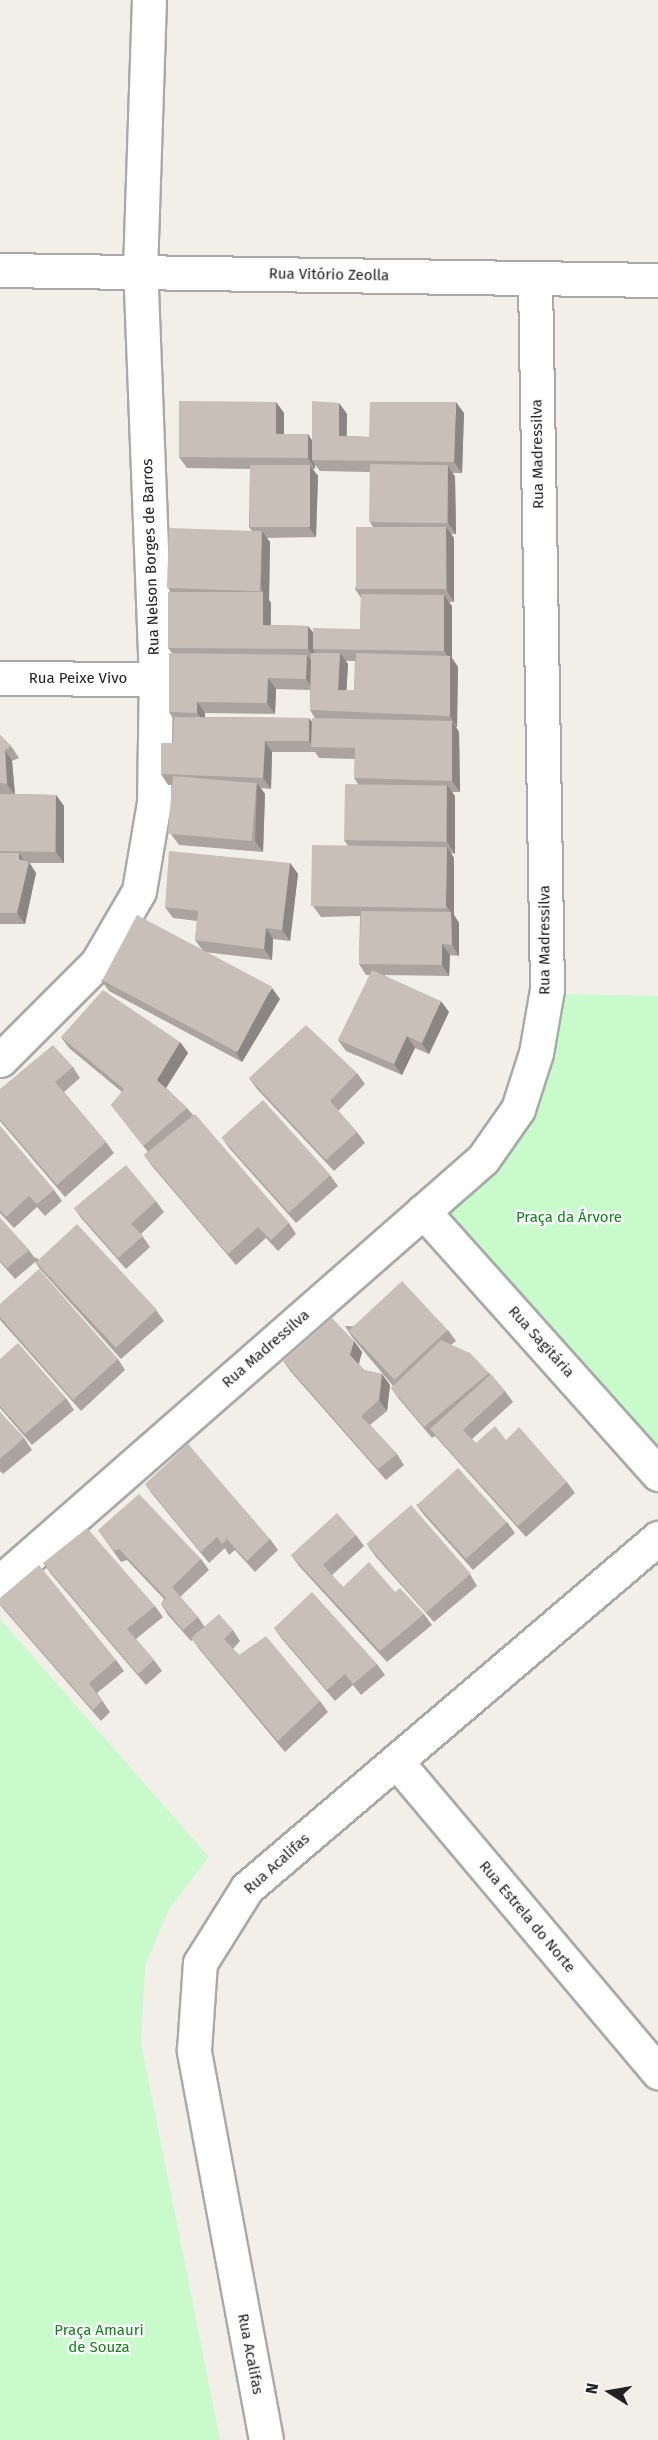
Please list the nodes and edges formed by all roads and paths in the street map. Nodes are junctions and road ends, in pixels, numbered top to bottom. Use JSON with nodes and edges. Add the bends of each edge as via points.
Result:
{"nodes":[{"id":1,"x":149,"y":0,"type":"edge"},
{"id":2,"x":0,"y":270,"type":"edge"},
{"id":3,"x":140,"y":270,"type":"junction"},
{"id":4,"x":535,"y":280,"type":"junction"},
{"id":5,"x":658,"y":280,"type":"edge"},
{"id":6,"x":0,"y":678,"type":"edge"},
{"id":7,"x":156,"y":679,"type":"junction"},
{"id":8,"x":0,"y":1060,"type":"edge"},
{"id":9,"x":423,"y":1211,"type":"junction"},
{"id":10,"x":658,"y":1473,"type":"edge"},
{"id":11,"x":658,"y":1539,"type":"edge"},
{"id":12,"x":0,"y":1582,"type":"edge"},
{"id":13,"x":396,"y":1761,"type":"junction"},
{"id":14,"x":658,"y":2073,"type":"edge"},
{"id":15,"x":266,"y":2440,"type":"edge"}],
"edges":[{"from":1,"to":3,"type":"street","name":"Rua Nelson Borges de Barros"},
{"from":2,"to":3,"type":"street","name":"Rua Vitório Zeolla"},
{"from":3,"to":4,"type":"street","name":"Rua Vitório Zeolla"},
{"from":3,"to":7,"type":"street","name":"Rua Nelson Borges de Barros"},
{"from":4,"to":5,"type":"street","name":"Rua Vitório Zeolla"},
{"from":4,"to":9,"type":"street","name":"Rua Madressilva","via":[[547,989],[536,1053],[518,1109],[483,1159]]},
{"from":6,"to":7,"type":"street","name":"Rua Peixe Vivo"},
{"from":7,"to":8,"type":"street","name":"Rua Nelson Borges de Barros","via":[[154,802],[139,891],[98,963]]},
{"from":9,"to":10,"type":"street","name":"Rua Sagitária"},
{"from":9,"to":12,"type":"street","name":"Rua Madressilva"},
{"from":11,"to":13,"type":"street","name":"Rua Acalifas"},
{"from":13,"to":14,"type":"street","name":"Rua Estrela do Norte"},
{"from":13,"to":15,"type":"street","name":"Rua Acalifas","via":[[247,1888],[200,1963],[194,2050]]}]}
